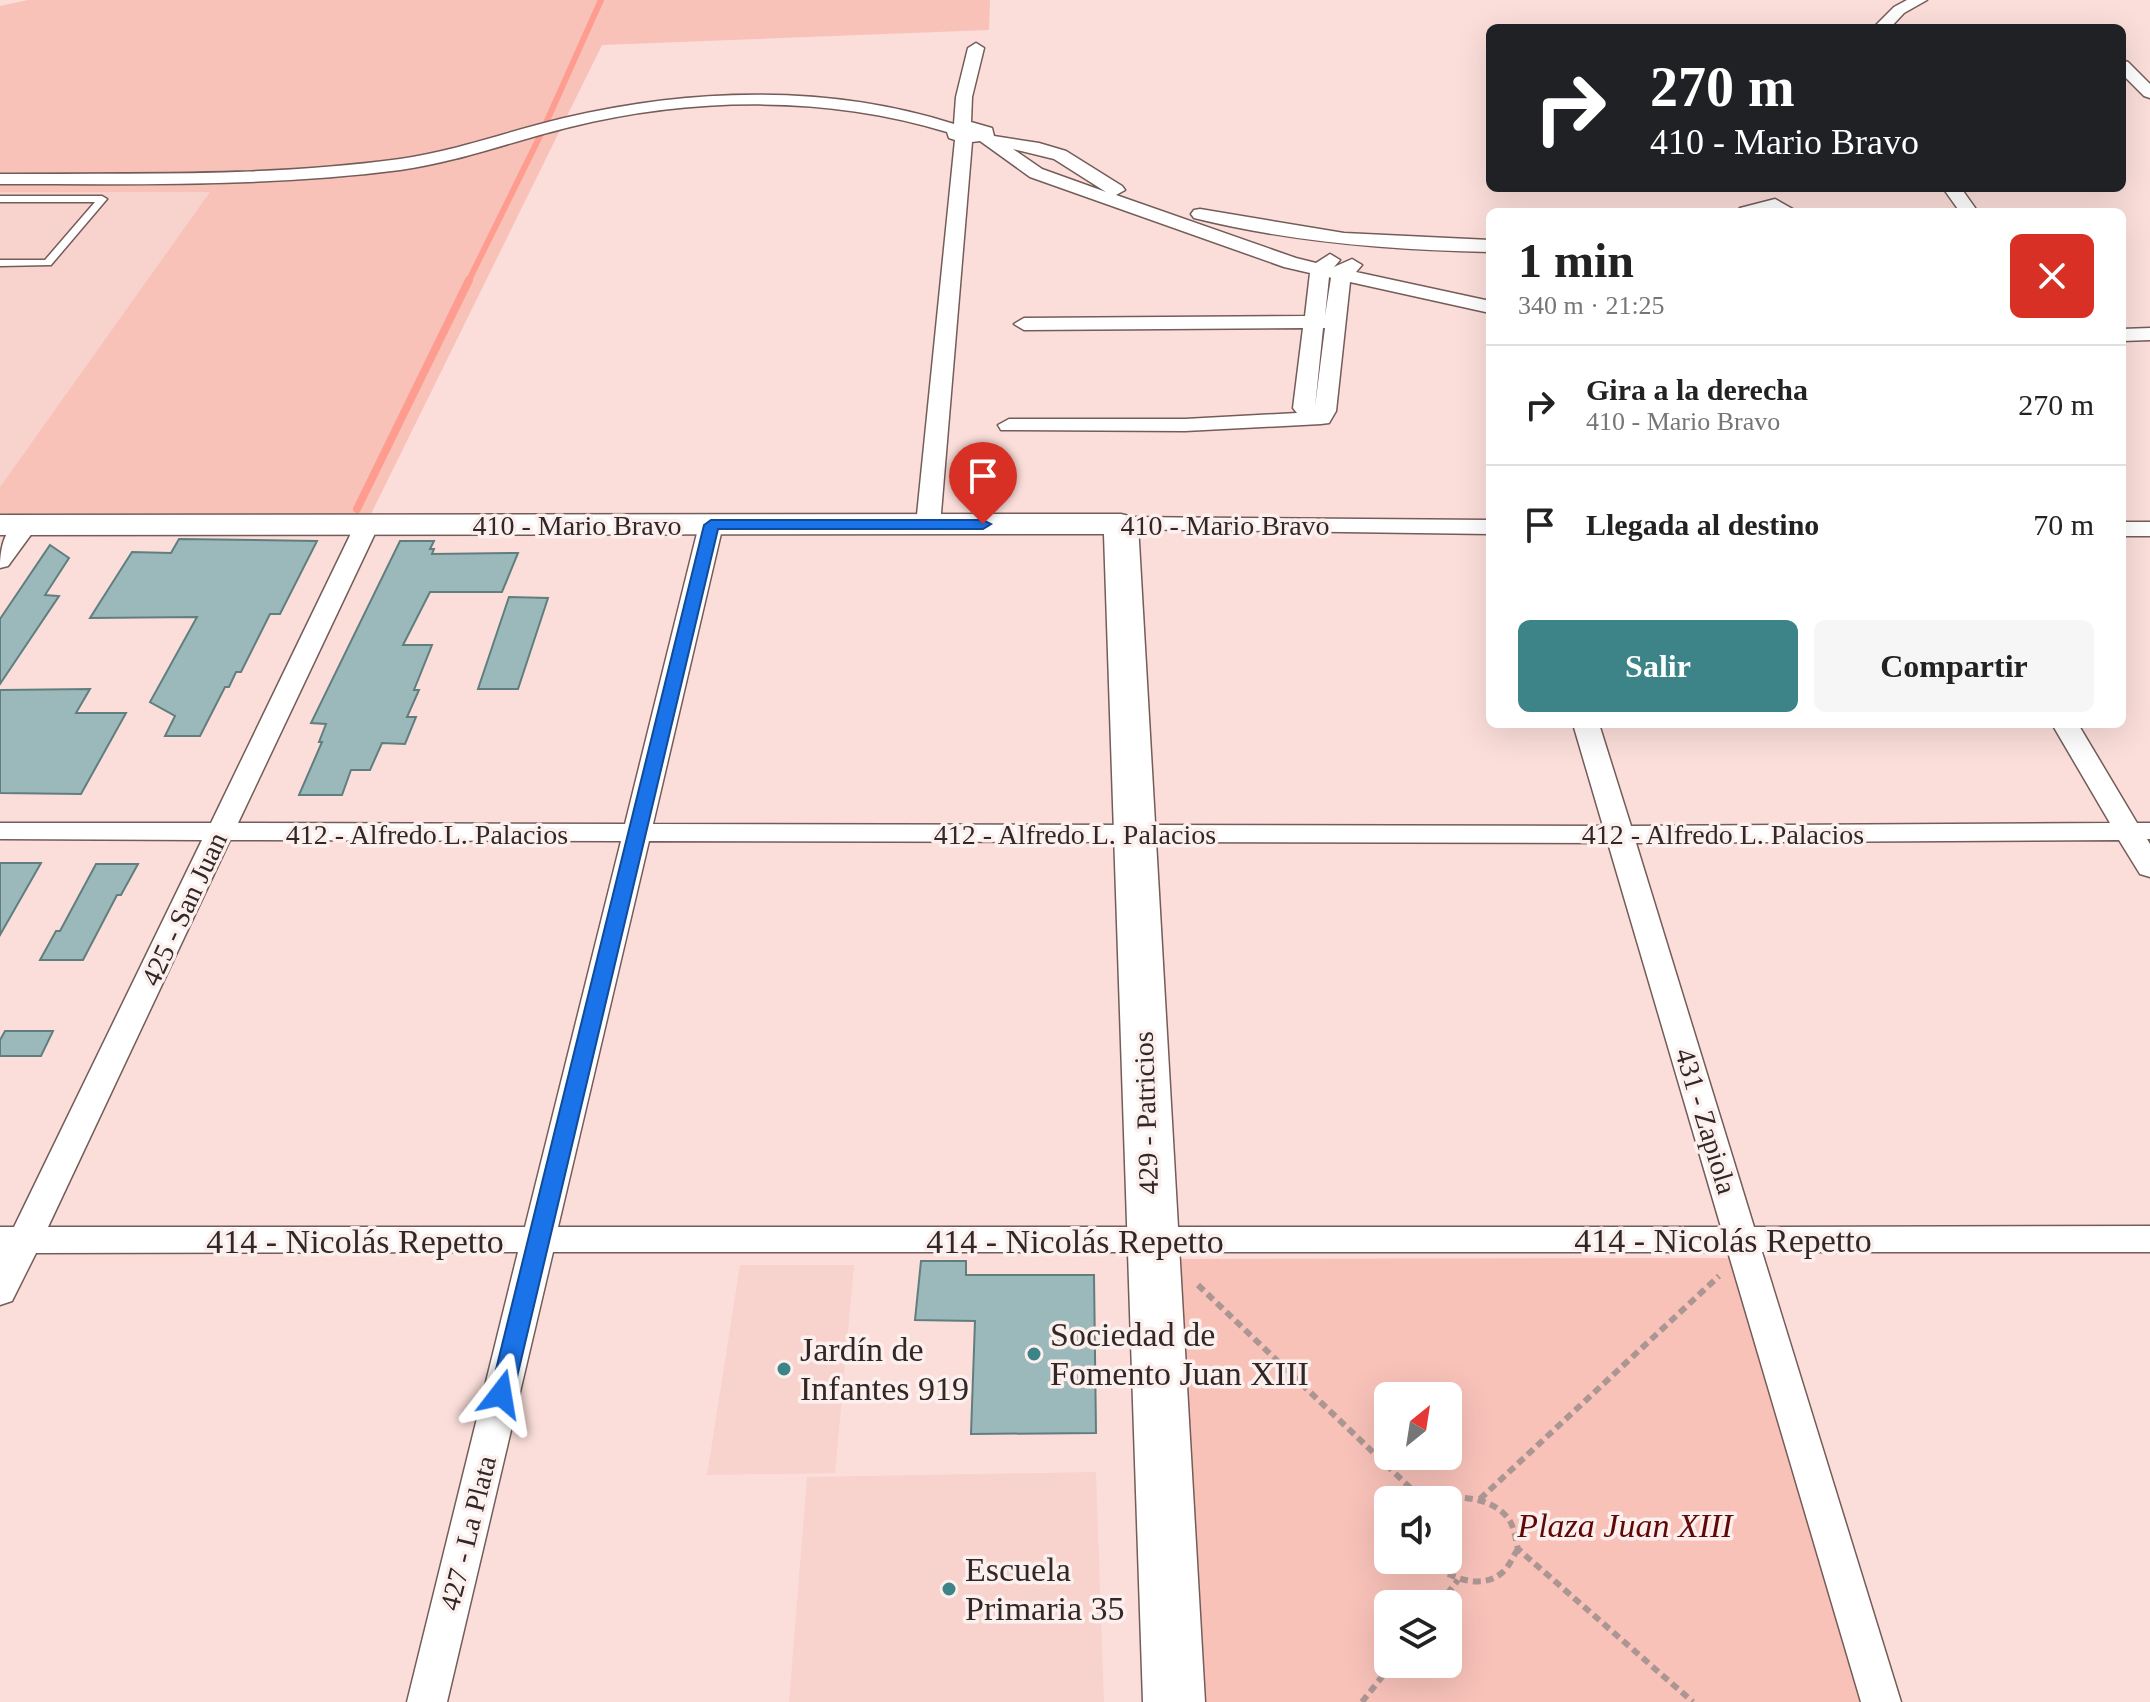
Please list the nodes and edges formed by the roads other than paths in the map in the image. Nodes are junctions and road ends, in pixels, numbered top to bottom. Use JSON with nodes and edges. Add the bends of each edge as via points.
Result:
{"nodes":[{"id":1,"x":1919,"y":0,"type":"edge"},
{"id":2,"x":1885,"y":24,"type":"edge"},
{"id":3,"x":976,"y":48,"type":"dead end"},
{"id":4,"x":2126,"y":69,"type":"edge"},
{"id":5,"x":2150,"y":93,"type":"edge"},
{"id":6,"x":972,"y":135,"type":"junction"},
{"id":7,"x":0,"y":179,"type":"edge"},
{"id":8,"x":0,"y":199,"type":"edge"},
{"id":9,"x":1136,"y":203,"type":"junction"},
{"id":10,"x":1760,"y":208,"type":"edge"},
{"id":11,"x":1782,"y":208,"type":"edge"},
{"id":12,"x":1486,"y":246,"type":"edge"},
{"id":13,"x":0,"y":263,"type":"edge"},
{"id":14,"x":1335,"y":268,"type":"junction"},
{"id":15,"x":1486,"y":293,"type":"edge"},
{"id":16,"x":1486,"y":306,"type":"edge"},
{"id":17,"x":1314,"y":320,"type":"junction"},
{"id":18,"x":1335,"y":322,"type":"junction"},
{"id":19,"x":1024,"y":324,"type":"dead end"},
{"id":20,"x":2150,"y":334,"type":"edge"},
{"id":21,"x":2126,"y":335,"type":"edge"},
{"id":22,"x":2150,"y":347,"type":"edge"},
{"id":23,"x":2126,"y":348,"type":"edge"},
{"id":24,"x":1313,"y":419,"type":"junction"},
{"id":25,"x":1009,"y":425,"type":"dead end"},
{"id":26,"x":1121,"y":524,"type":"junction"},
{"id":27,"x":13,"y":525,"type":"edge"},
{"id":28,"x":367,"y":525,"type":"junction"},
{"id":29,"x":711,"y":525,"type":"junction"},
{"id":30,"x":928,"y":525,"type":"junction"},
{"id":31,"x":1486,"y":527,"type":"edge"},
{"id":32,"x":2126,"y":529,"type":"edge"},
{"id":33,"x":2150,"y":529,"type":"edge"},
{"id":34,"x":0,"y":561,"type":"edge"},
{"id":35,"x":1587,"y":728,"type":"edge"},
{"id":36,"x":2068,"y":728,"type":"edge"},
{"id":37,"x":0,"y":831,"type":"edge"},
{"id":38,"x":2139,"y":831,"type":"edge"},
{"id":39,"x":220,"y":834,"type":"junction"},
{"id":40,"x":636,"y":834,"type":"junction"},
{"id":41,"x":1134,"y":834,"type":"junction"},
{"id":42,"x":1619,"y":835,"type":"junction"},
{"id":43,"x":2150,"y":868,"type":"edge"},
{"id":44,"x":2150,"y":1239,"type":"edge"},
{"id":45,"x":13,"y":1240,"type":"edge"},
{"id":46,"x":539,"y":1240,"type":"junction"},
{"id":47,"x":1152,"y":1241,"type":"junction"},
{"id":48,"x":1744,"y":1246,"type":"junction"},
{"id":49,"x":0,"y":1292,"type":"edge"},
{"id":50,"x":427,"y":1702,"type":"edge"},
{"id":51,"x":1174,"y":1702,"type":"edge"},
{"id":52,"x":1881,"y":1702,"type":"edge"}],
"edges":[{"from":1,"to":2,"type":"street"},
{"from":3,"to":6,"type":"street","via":[[964,97]]},
{"from":4,"to":5,"type":"street"},
{"from":6,"to":7,"type":"street","via":[[915,114],[834,104],[721,101],[604,115],[445,156],[324,172]]},
{"from":6,"to":9,"type":"street","via":[[1036,173]]},
{"from":6,"to":30,"type":"street"},
{"from":8,"to":13,"type":"lane","via":[[102,199],[48,263]]},
{"from":9,"to":12,"type":"street","via":[[1288,232]]},
{"from":9,"to":14,"type":"street"},
{"from":10,"to":11,"type":"street"},
{"from":14,"to":15,"type":"street"},
{"from":14,"to":16,"type":"street"},
{"from":14,"to":17,"type":"street"},
{"from":14,"to":18,"type":"street"},
{"from":17,"to":18,"type":"street"},
{"from":17,"to":19,"type":"street","via":[[1285,325]]},
{"from":17,"to":24,"type":"street","via":[[1304,408]]},
{"from":18,"to":24,"type":"street","via":[[1325,411]]},
{"from":20,"to":21,"type":"street"},
{"from":22,"to":23,"type":"street"},
{"from":24,"to":25,"type":"street"},
{"from":26,"to":30,"type":"street","name":"410 - Mario Bravo"},
{"from":26,"to":31,"type":"street","name":"410 - Mario Bravo"},
{"from":26,"to":41,"type":"street","name":"429 - Patricios"},
{"from":27,"to":28,"type":"street","name":"410 - Mario Bravo"},
{"from":27,"to":34,"type":"street"},
{"from":28,"to":29,"type":"street","name":"410 - Mario Bravo"},
{"from":28,"to":39,"type":"street","name":"425 - San Juan"},
{"from":29,"to":30,"type":"street","name":"410 - Mario Bravo"},
{"from":29,"to":40,"type":"street","name":"427 - La Plata"},
{"from":32,"to":33,"type":"street"},
{"from":35,"to":42,"type":"street","name":"431 - Zapiola"},
{"from":36,"to":38,"type":"street"},
{"from":37,"to":39,"type":"street","name":"412 - Alfredo L. Palacios"},
{"from":38,"to":42,"type":"street","name":"412 - Alfredo L. Palacios"},
{"from":38,"to":43,"type":"street"},
{"from":39,"to":40,"type":"street","name":"412 - Alfredo L. Palacios"},
{"from":39,"to":45,"type":"street","name":"425 - San Juan"},
{"from":40,"to":41,"type":"street","name":"412 - Alfredo L. Palacios"},
{"from":40,"to":46,"type":"street","name":"427 - La Plata"},
{"from":41,"to":42,"type":"street","name":"412 - Alfredo L. Palacios"},
{"from":41,"to":47,"type":"street","name":"429 - Patricios"},
{"from":42,"to":48,"type":"street","name":"431 - Zapiola"},
{"from":44,"to":48,"type":"street","name":"414 - Nicolás Repetto"},
{"from":45,"to":46,"type":"street","name":"414 - Nicolás Repetto"},
{"from":45,"to":49,"type":"street","name":"425 - San Juan"},
{"from":46,"to":47,"type":"street","name":"414 - Nicolás Repetto"},
{"from":46,"to":50,"type":"street","name":"427 - La Plata"},
{"from":47,"to":48,"type":"street","name":"414 - Nicolás Repetto"},
{"from":47,"to":51,"type":"street","name":"429 - Patricios"},
{"from":48,"to":52,"type":"street","name":"431 - Zapiola"}]}
